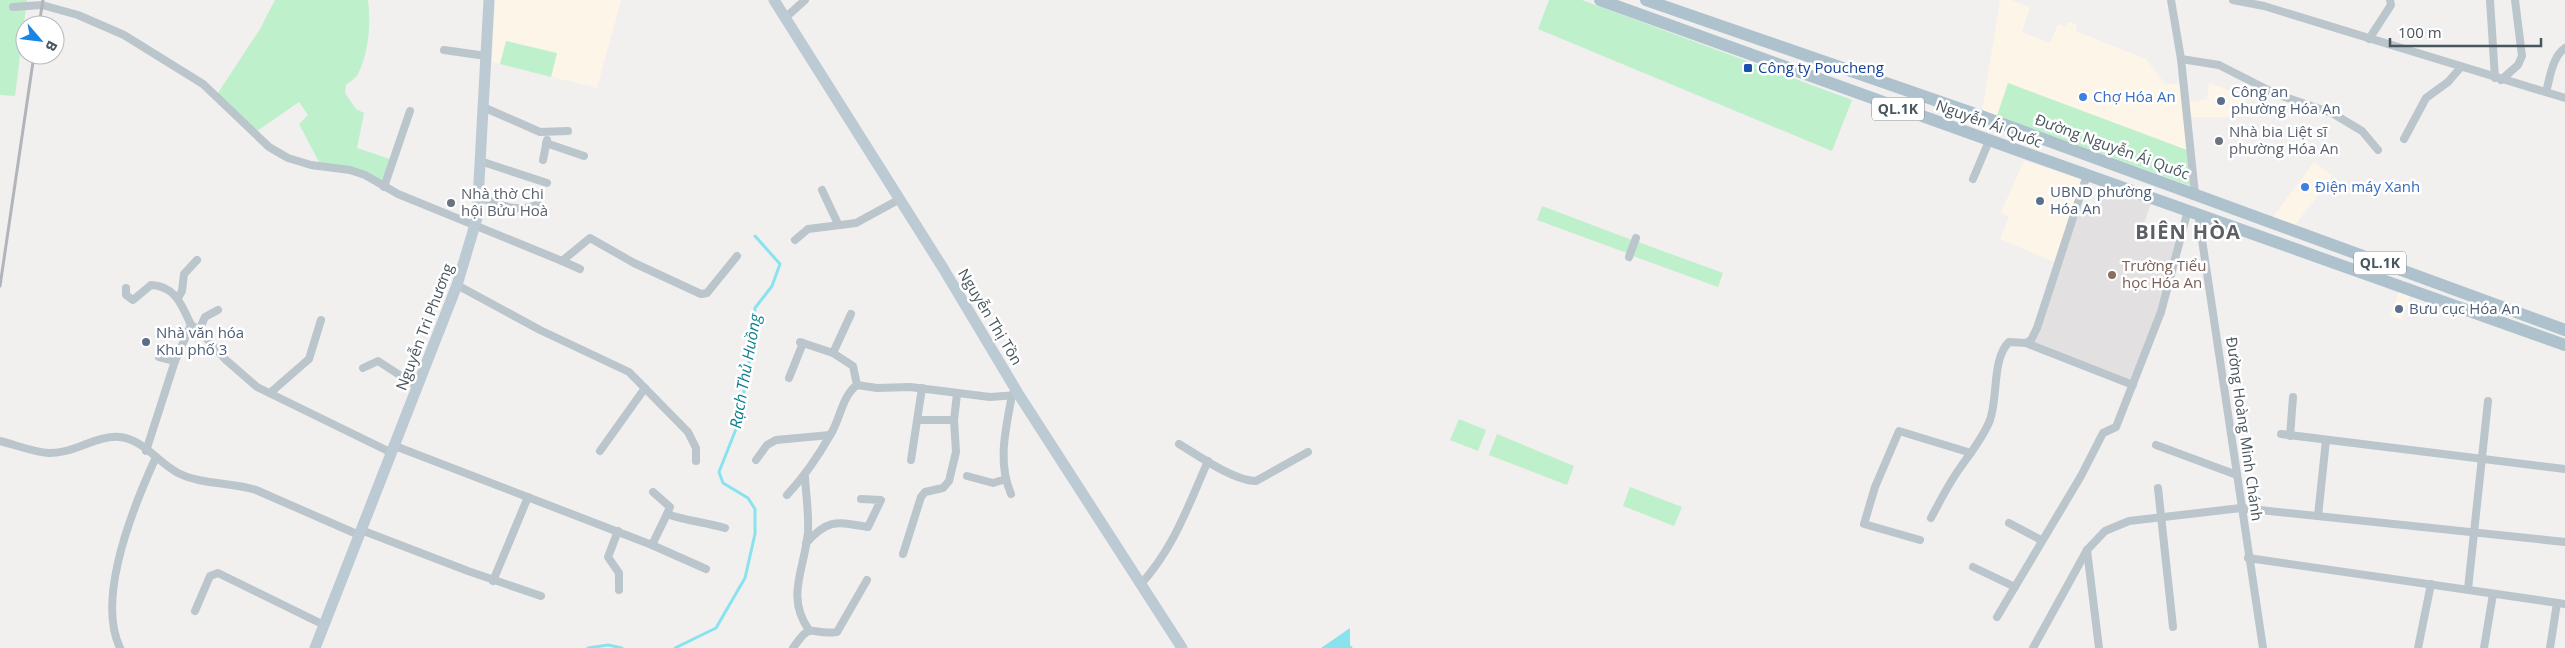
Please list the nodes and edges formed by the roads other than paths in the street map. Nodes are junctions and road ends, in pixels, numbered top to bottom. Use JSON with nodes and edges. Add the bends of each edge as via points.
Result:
{"nodes":[{"id":1,"x":489,"y":0,"type":"edge"},
{"id":2,"x":774,"y":0,"type":"edge"},
{"id":3,"x":806,"y":0,"type":"edge"},
{"id":4,"x":1600,"y":0,"type":"edge"},
{"id":5,"x":1646,"y":0,"type":"edge"},
{"id":6,"x":2171,"y":0,"type":"edge"},
{"id":7,"x":2233,"y":0,"type":"edge"},
{"id":8,"x":2390,"y":0,"type":"edge"},
{"id":9,"x":2490,"y":0,"type":"edge"},
{"id":10,"x":2515,"y":0,"type":"edge"},
{"id":11,"x":2265,"y":3,"type":"edge"},
{"id":12,"x":13,"y":7,"type":"dead end"},
{"id":13,"x":786,"y":18,"type":"junction"},
{"id":14,"x":2369,"y":39,"type":"junction"},
{"id":15,"x":2565,"y":48,"type":"edge"},
{"id":16,"x":444,"y":50,"type":"dead end"},
{"id":17,"x":486,"y":56,"type":"junction"},
{"id":18,"x":2181,"y":59,"type":"junction"},
{"id":19,"x":2461,"y":68,"type":"junction"},
{"id":20,"x":2498,"y":79,"type":"junction"},
{"id":21,"x":2546,"y":92,"type":"junction"},
{"id":22,"x":2565,"y":98,"type":"edge"},
{"id":23,"x":483,"y":107,"type":"junction"},
{"id":24,"x":410,"y":111,"type":"dead end"},
{"id":25,"x":568,"y":131,"type":"dead end"},
{"id":26,"x":548,"y":133,"type":"junction"},
{"id":27,"x":2404,"y":139,"type":"dead end"},
{"id":28,"x":1989,"y":141,"type":"junction"},
{"id":29,"x":546,"y":143,"type":"junction"},
{"id":30,"x":2378,"y":150,"type":"dead end"},
{"id":31,"x":584,"y":156,"type":"dead end"},
{"id":32,"x":543,"y":160,"type":"dead end"},
{"id":33,"x":480,"y":161,"type":"junction"},
{"id":34,"x":2087,"y":175,"type":"junction"},
{"id":35,"x":1973,"y":179,"type":"dead end"},
{"id":36,"x":547,"y":183,"type":"dead end"},
{"id":37,"x":384,"y":187,"type":"junction"},
{"id":38,"x":822,"y":190,"type":"dead end"},
{"id":39,"x":2195,"y":194,"type":"junction"},
{"id":40,"x":478,"y":197,"type":"junction"},
{"id":41,"x":900,"y":199,"type":"junction"},
{"id":42,"x":538,"y":204,"type":"dead end"},
{"id":43,"x":2193,"y":211,"type":"junction"},
{"id":44,"x":838,"y":224,"type":"junction"},
{"id":45,"x":475,"y":227,"type":"junction"},
{"id":46,"x":1636,"y":238,"type":"dead end"},
{"id":47,"x":795,"y":240,"type":"dead end"},
{"id":48,"x":737,"y":256,"type":"dead end"},
{"id":49,"x":1629,"y":257,"type":"dead end"},
{"id":50,"x":196,"y":260,"type":"dead end"},
{"id":51,"x":562,"y":261,"type":"junction"},
{"id":52,"x":580,"y":270,"type":"dead end"},
{"id":53,"x":458,"y":285,"type":"junction"},
{"id":54,"x":126,"y":288,"type":"dead end"},
{"id":55,"x":178,"y":298,"type":"junction"},
{"id":56,"x":218,"y":310,"type":"dead end"},
{"id":57,"x":851,"y":314,"type":"dead end"},
{"id":58,"x":321,"y":320,"type":"dead end"},
{"id":59,"x":192,"y":325,"type":"junction"},
{"id":60,"x":199,"y":330,"type":"junction"},
{"id":61,"x":2565,"y":330,"type":"edge"},
{"id":62,"x":2026,"y":343,"type":"junction"},
{"id":63,"x":2565,"y":345,"type":"edge"},
{"id":64,"x":833,"y":353,"type":"junction"},
{"id":65,"x":159,"y":357,"type":"dead end"},
{"id":66,"x":175,"y":361,"type":"junction"},
{"id":67,"x":363,"y":368,"type":"dead end"},
{"id":68,"x":789,"y":378,"type":"dead end"},
{"id":69,"x":858,"y":385,"type":"junction"},
{"id":70,"x":2132,"y":385,"type":"junction"},
{"id":71,"x":418,"y":387,"type":"junction"},
{"id":72,"x":645,"y":388,"type":"junction"},
{"id":73,"x":922,"y":388,"type":"junction"},
{"id":74,"x":270,"y":393,"type":"junction"},
{"id":75,"x":957,"y":394,"type":"junction"},
{"id":76,"x":1016,"y":395,"type":"junction"},
{"id":77,"x":2293,"y":397,"type":"dead end"},
{"id":78,"x":2488,"y":401,"type":"dead end"},
{"id":79,"x":918,"y":420,"type":"junction"},
{"id":80,"x":954,"y":420,"type":"junction"},
{"id":81,"x":2281,"y":434,"type":"dead end"},
{"id":82,"x":830,"y":435,"type":"junction"},
{"id":83,"x":2290,"y":436,"type":"junction"},
{"id":84,"x":2326,"y":440,"type":"junction"},
{"id":85,"x":0,"y":441,"type":"edge"},
{"id":86,"x":1179,"y":444,"type":"dead end"},
{"id":87,"x":2156,"y":445,"type":"dead end"},
{"id":88,"x":392,"y":449,"type":"junction"},
{"id":89,"x":146,"y":450,"type":"junction"},
{"id":90,"x":600,"y":451,"type":"dead end"},
{"id":91,"x":1308,"y":452,"type":"dead end"},
{"id":92,"x":1971,"y":453,"type":"junction"},
{"id":93,"x":156,"y":457,"type":"junction"},
{"id":94,"x":756,"y":460,"type":"dead end"},
{"id":95,"x":911,"y":460,"type":"dead end"},
{"id":96,"x":2483,"y":460,"type":"junction"},
{"id":97,"x":696,"y":461,"type":"dead end"},
{"id":98,"x":1208,"y":461,"type":"junction"},
{"id":99,"x":2565,"y":469,"type":"edge"},
{"id":100,"x":967,"y":476,"type":"dead end"},
{"id":101,"x":2237,"y":476,"type":"junction"},
{"id":102,"x":805,"y":477,"type":"junction"},
{"id":103,"x":1006,"y":479,"type":"junction"},
{"id":104,"x":2158,"y":488,"type":"dead end"},
{"id":105,"x":653,"y":492,"type":"dead end"},
{"id":106,"x":1011,"y":494,"type":"dead end"},
{"id":107,"x":787,"y":496,"type":"dead end"},
{"id":108,"x":528,"y":498,"type":"junction"},
{"id":109,"x":861,"y":498,"type":"dead end"},
{"id":110,"x":2241,"y":508,"type":"junction"},
{"id":111,"x":668,"y":514,"type":"junction"},
{"id":112,"x":2318,"y":516,"type":"junction"},
{"id":113,"x":1931,"y":518,"type":"dead end"},
{"id":114,"x":2162,"y":518,"type":"junction"},
{"id":115,"x":2009,"y":523,"type":"dead end"},
{"id":116,"x":725,"y":528,"type":"dead end"},
{"id":117,"x":618,"y":531,"type":"junction"},
{"id":118,"x":2476,"y":532,"type":"junction"},
{"id":119,"x":360,"y":533,"type":"junction"},
{"id":120,"x":1920,"y":540,"type":"dead end"},
{"id":121,"x":2041,"y":540,"type":"junction"},
{"id":122,"x":2565,"y":542,"type":"edge"},
{"id":123,"x":806,"y":543,"type":"junction"},
{"id":124,"x":652,"y":545,"type":"junction"},
{"id":125,"x":2087,"y":550,"type":"junction"},
{"id":126,"x":903,"y":554,"type":"dead end"},
{"id":127,"x":2248,"y":558,"type":"junction"},
{"id":128,"x":1973,"y":567,"type":"dead end"},
{"id":129,"x":706,"y":569,"type":"dead end"},
{"id":130,"x":867,"y":580,"type":"dead end"},
{"id":131,"x":493,"y":581,"type":"junction"},
{"id":132,"x":1140,"y":584,"type":"junction"},
{"id":133,"x":2431,"y":584,"type":"junction"},
{"id":134,"x":2015,"y":587,"type":"junction"},
{"id":135,"x":2468,"y":589,"type":"junction"},
{"id":136,"x":619,"y":590,"type":"dead end"},
{"id":137,"x":2493,"y":594,"type":"junction"},
{"id":138,"x":541,"y":596,"type":"dead end"},
{"id":139,"x":2561,"y":604,"type":"edge"},
{"id":140,"x":194,"y":611,"type":"dead end"},
{"id":141,"x":1997,"y":616,"type":"dead end"},
{"id":142,"x":324,"y":625,"type":"junction"},
{"id":143,"x":2173,"y":627,"type":"dead end"},
{"id":144,"x":809,"y":630,"type":"junction"},
{"id":145,"x":120,"y":648,"type":"edge"},
{"id":146,"x":315,"y":648,"type":"edge"},
{"id":147,"x":793,"y":648,"type":"edge"},
{"id":148,"x":1182,"y":648,"type":"edge"},
{"id":149,"x":2033,"y":648,"type":"edge"},
{"id":150,"x":2098,"y":648,"type":"edge"},
{"id":151,"x":2263,"y":648,"type":"edge"},
{"id":152,"x":2418,"y":648,"type":"edge"},
{"id":153,"x":2484,"y":648,"type":"edge"},
{"id":154,"x":2550,"y":648,"type":"edge"}],
"edges":[{"from":1,"to":17,"type":"street","name":"Nguyễn Tri Phương"},
{"from":2,"to":13,"type":"street","name":"Nguyễn Thị Tồn"},
{"from":3,"to":13,"type":"street"},
{"from":4,"to":28,"type":"main road","name":"Nguyễn Ái Quốc","number":"QL.1K"},
{"from":5,"to":39,"type":"main road","name":"Đường Nguyễn Ái Quốc","number":"QL.1K"},
{"from":6,"to":18,"type":"street"},
{"from":7,"to":11,"type":"street"},
{"from":8,"to":14,"type":"street","via":[[2391,5]]},
{"from":9,"to":20,"type":"street"},
{"from":10,"to":20,"type":"street","via":[[2522,56],[2518,64]]},
{"from":11,"to":14,"type":"street"},
{"from":12,"to":37,"type":"street","via":[[42,5],[109,28],[203,84],[276,152],[311,165],[350,170]]},
{"from":13,"to":41,"type":"street","name":"Nguyễn Thị Tồn"},
{"from":14,"to":19,"type":"street"},
{"from":15,"to":21,"type":"street","via":[[2555,60]]},
{"from":16,"to":17,"type":"street"},
{"from":17,"to":23,"type":"street","name":"Nguyễn Tri Phương"},
{"from":18,"to":30,"type":"street","via":[[2219,65],[2276,94],[2332,113],[2362,131]]},
{"from":18,"to":39,"type":"street"},
{"from":19,"to":20,"type":"street"},
{"from":19,"to":27,"type":"street","via":[[2426,98]]},
{"from":20,"to":21,"type":"street"},
{"from":21,"to":22,"type":"street"},
{"from":23,"to":26,"type":"street"},
{"from":23,"to":33,"type":"street","name":"Nguyễn Tri Phương"},
{"from":24,"to":37,"type":"street"},
{"from":25,"to":26,"type":"street"},
{"from":26,"to":29,"type":"street"},
{"from":28,"to":34,"type":"main road","name":"Nguyễn Ái Quốc","number":"QL.1K"},
{"from":28,"to":35,"type":"street"},
{"from":29,"to":31,"type":"street"},
{"from":29,"to":32,"type":"street"},
{"from":33,"to":36,"type":"street"},
{"from":33,"to":40,"type":"street","name":"Nguyễn Tri Phương"},
{"from":34,"to":43,"type":"main road","name":"Nguyễn Ái Quốc","number":"QL.1K"},
{"from":34,"to":62,"type":"street","via":[[2037,328],[2032,340]]},
{"from":37,"to":45,"type":"street"},
{"from":38,"to":44,"type":"street"},
{"from":39,"to":43,"type":"main road"},
{"from":39,"to":61,"type":"main road","name":"Đường Nguyễn Ái Quốc","number":"QL.1K"},
{"from":40,"to":42,"type":"street","via":[[518,209]]},
{"from":40,"to":45,"type":"street","name":"Nguyễn Tri Phương"},
{"from":41,"to":44,"type":"street","via":[[856,223]]},
{"from":41,"to":76,"type":"street","name":"Nguyễn Thị Tồn"},
{"from":43,"to":63,"type":"main road","number":"QL.1K"},
{"from":43,"to":70,"type":"street","via":[[2161,312]]},
{"from":43,"to":101,"type":"street","name":"Đường Hoàng Minh Chánh"},
{"from":44,"to":47,"type":"street","via":[[808,229]]},
{"from":45,"to":51,"type":"street"},
{"from":45,"to":53,"type":"street","name":"Nguyễn Tri Phương"},
{"from":46,"to":49,"type":"street"},
{"from":48,"to":51,"type":"street","via":[[707,293],[701,294],[634,263],[590,238]]},
{"from":50,"to":55,"type":"street","via":[[184,274]]},
{"from":51,"to":52,"type":"street"},
{"from":53,"to":71,"type":"street","name":"Nguyễn Tri Phương"},
{"from":53,"to":72,"type":"street","via":[[540,330],[629,372]]},
{"from":54,"to":55,"type":"street","via":[[126,295],[133,300],[151,285],[162,286]]},
{"from":55,"to":59,"type":"street"},
{"from":56,"to":60,"type":"street","via":[[205,317]]},
{"from":57,"to":64,"type":"street"},
{"from":58,"to":74,"type":"street","via":[[309,359]]},
{"from":59,"to":60,"type":"street"},
{"from":59,"to":66,"type":"street"},
{"from":60,"to":74,"type":"street","via":[[249,382]]},
{"from":62,"to":70,"type":"street"},
{"from":62,"to":92,"type":"street","via":[[2009,342],[2004,346],[1991,418]]},
{"from":64,"to":68,"type":"street","via":[[801,343]]},
{"from":64,"to":69,"type":"street","via":[[853,366]]},
{"from":65,"to":66,"type":"street"},
{"from":66,"to":89,"type":"street"},
{"from":67,"to":71,"type":"street","via":[[378,361]]},
{"from":69,"to":73,"type":"street"},
{"from":69,"to":82,"type":"street","via":[[849,394]]},
{"from":70,"to":121,"type":"street","via":[[2116,426],[2103,433],[2081,476]]},
{"from":71,"to":88,"type":"street","name":"Nguyễn Tri Phương"},
{"from":72,"to":90,"type":"street"},
{"from":72,"to":97,"type":"street","via":[[688,432],[696,448]]},
{"from":73,"to":75,"type":"street"},
{"from":73,"to":79,"type":"street"},
{"from":74,"to":88,"type":"street"},
{"from":75,"to":76,"type":"street"},
{"from":75,"to":80,"type":"street"},
{"from":76,"to":103,"type":"street","via":[[1004,439]]},
{"from":76,"to":132,"type":"street","name":"Nguyễn Thị Tồn"},
{"from":77,"to":83,"type":"street"},
{"from":78,"to":96,"type":"street"},
{"from":79,"to":80,"type":"street"},
{"from":79,"to":95,"type":"street"},
{"from":80,"to":126,"type":"street","via":[[956,452],[949,481],[943,488],[925,492],[921,497]]},
{"from":81,"to":83,"type":"street"},
{"from":82,"to":94,"type":"street","via":[[776,440],[767,445]]},
{"from":82,"to":102,"type":"street"},
{"from":83,"to":84,"type":"street"},
{"from":84,"to":96,"type":"street"},
{"from":84,"to":112,"type":"street"},
{"from":85,"to":89,"type":"street","via":[[50,453],[119,437],[134,441]]},
{"from":86,"to":98,"type":"street"},
{"from":87,"to":101,"type":"street"},
{"from":88,"to":108,"type":"street"},
{"from":88,"to":119,"type":"street","name":"Nguyễn Tri Phương"},
{"from":89,"to":93,"type":"street"},
{"from":91,"to":98,"type":"street","via":[[1256,480],[1246,479]]},
{"from":92,"to":113,"type":"street"},
{"from":92,"to":120,"type":"street","via":[[1899,431],[1875,487],[1864,524]]},
{"from":93,"to":119,"type":"street","via":[[165,466],[189,478],[256,490]]},
{"from":93,"to":145,"type":"street","via":[[136,500],[115,580],[111,618]]},
{"from":96,"to":99,"type":"street"},
{"from":96,"to":118,"type":"street"},
{"from":98,"to":132,"type":"street","via":[[1167,550]]},
{"from":100,"to":103,"type":"street","via":[[993,482]]},
{"from":101,"to":110,"type":"street","name":"Đường Hoàng Minh Chánh"},
{"from":102,"to":107,"type":"street"},
{"from":102,"to":123,"type":"street"},
{"from":103,"to":106,"type":"street"},
{"from":104,"to":114,"type":"street"},
{"from":105,"to":111,"type":"street","via":[[670,507]]},
{"from":108,"to":117,"type":"street"},
{"from":108,"to":131,"type":"street"},
{"from":109,"to":123,"type":"street","via":[[881,500],[868,527],[836,523],[825,525]]},
{"from":110,"to":112,"type":"street"},
{"from":110,"to":114,"type":"street"},
{"from":110,"to":127,"type":"street","name":"Đường Hoàng Minh Chánh"},
{"from":111,"to":116,"type":"street"},
{"from":111,"to":124,"type":"street"},
{"from":112,"to":118,"type":"street"},
{"from":114,"to":125,"type":"street","via":[[2129,521],[2106,531]]},
{"from":114,"to":143,"type":"street"},
{"from":115,"to":121,"type":"street"},
{"from":117,"to":124,"type":"street"},
{"from":117,"to":136,"type":"street","via":[[608,558],[619,573]]},
{"from":118,"to":122,"type":"street"},
{"from":118,"to":135,"type":"street"},
{"from":119,"to":131,"type":"street"},
{"from":119,"to":142,"type":"street","name":"Nguyễn Tri Phương"},
{"from":121,"to":134,"type":"street"},
{"from":123,"to":144,"type":"street","via":[[797,601]]},
{"from":124,"to":129,"type":"street"},
{"from":125,"to":149,"type":"street"},
{"from":125,"to":150,"type":"street"},
{"from":127,"to":133,"type":"street"},
{"from":127,"to":151,"type":"street","name":"Đường Hoàng Minh Chánh"},
{"from":128,"to":134,"type":"street"},
{"from":130,"to":144,"type":"street","via":[[836,632]]},
{"from":131,"to":138,"type":"street"},
{"from":132,"to":148,"type":"street","name":"Nguyễn Thị Tồn"},
{"from":133,"to":135,"type":"street"},
{"from":133,"to":152,"type":"street"},
{"from":134,"to":141,"type":"street"},
{"from":135,"to":137,"type":"street"},
{"from":137,"to":139,"type":"street"},
{"from":137,"to":153,"type":"street"},
{"from":139,"to":154,"type":"street"},
{"from":140,"to":142,"type":"street","via":[[210,576],[218,573]]},
{"from":142,"to":146,"type":"street","name":"Nguyễn Tri Phương"},
{"from":144,"to":147,"type":"street"}]}
